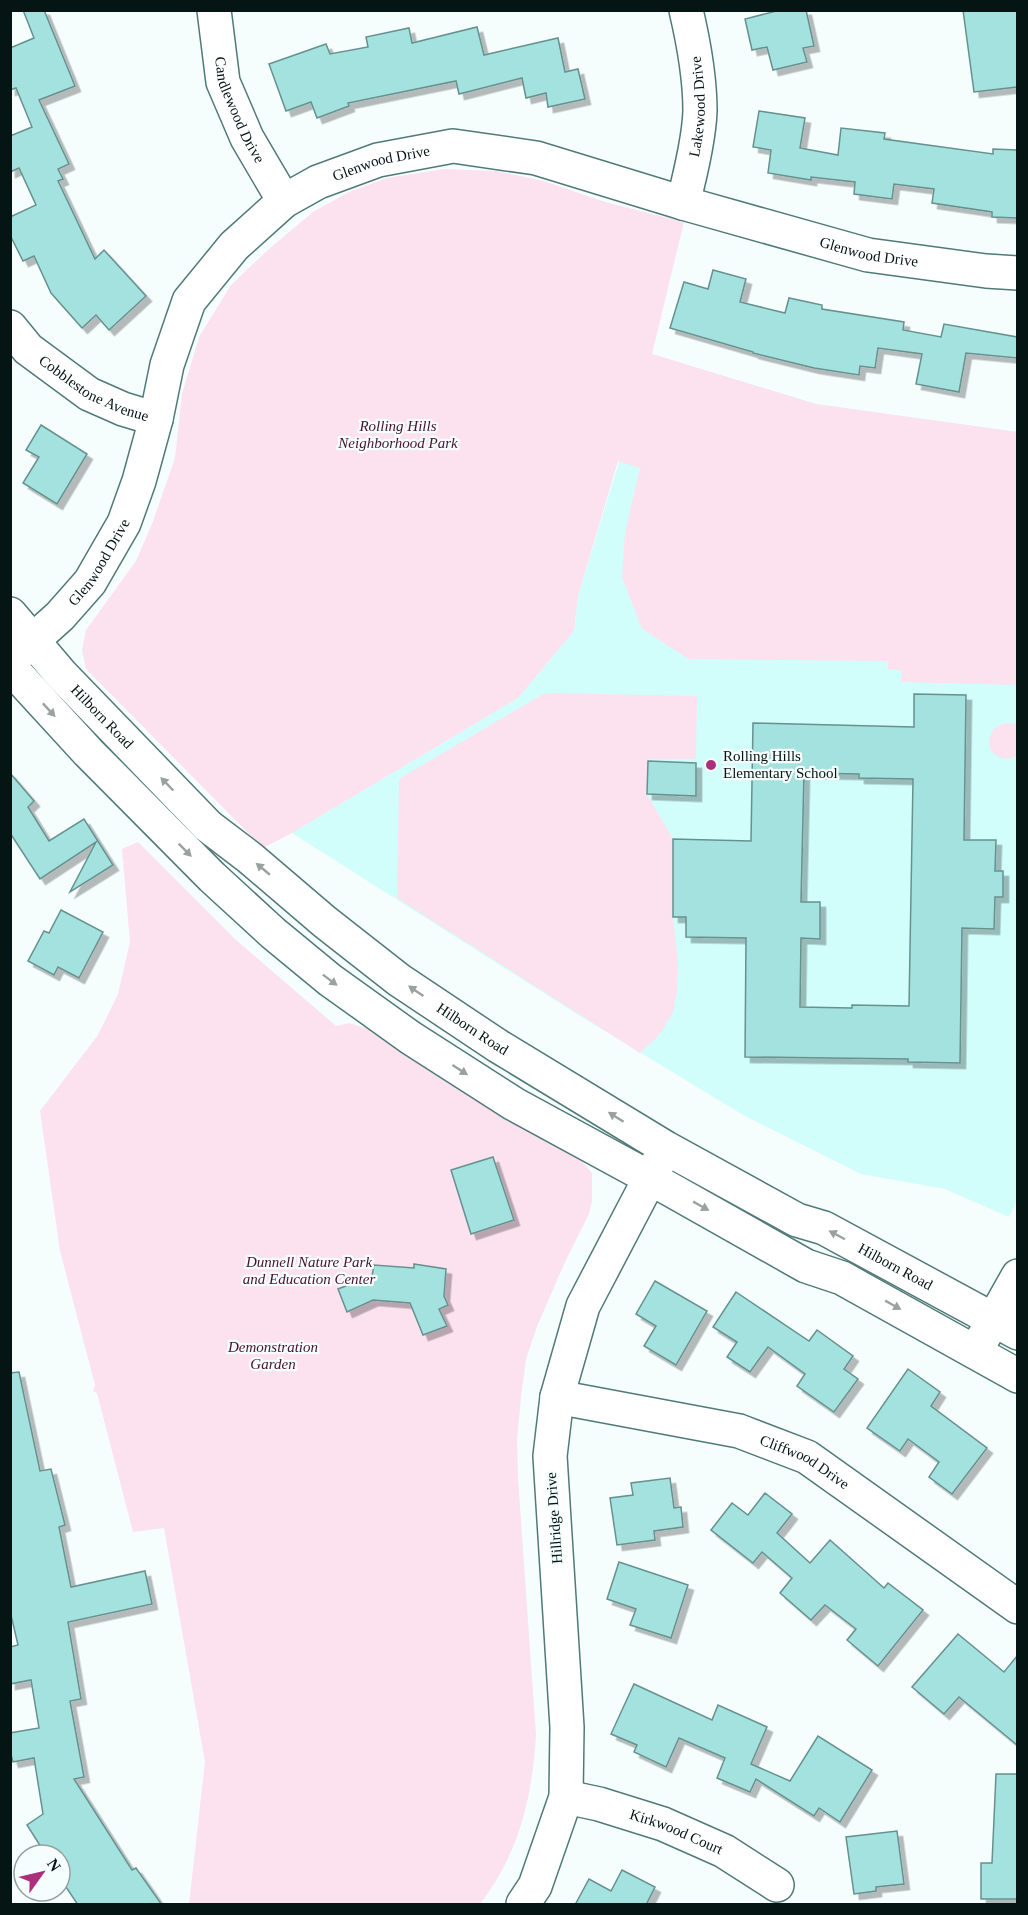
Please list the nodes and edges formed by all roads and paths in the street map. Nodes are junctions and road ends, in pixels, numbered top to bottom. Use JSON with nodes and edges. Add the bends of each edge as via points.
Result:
{"nodes":[{"id":1,"x":214,"y":10,"type":"edge"},
{"id":2,"x":686,"y":10,"type":"edge"},
{"id":3,"x":284,"y":201,"type":"junction"},
{"id":4,"x":683,"y":203,"type":"junction"},
{"id":5,"x":1017,"y":273,"type":"edge"},
{"id":6,"x":10,"y":327,"type":"edge"},
{"id":7,"x":156,"y":419,"type":"junction"},
{"id":8,"x":10,"y":614,"type":"edge"},
{"id":9,"x":22,"y":651,"type":"edge"},
{"id":10,"x":10,"y":667,"type":"edge"},
{"id":11,"x":666,"y":1148,"type":"junction"},
{"id":12,"x":650,"y":1178,"type":"junction"},
{"id":13,"x":1017,"y":1276,"type":"edge"},
{"id":14,"x":1005,"y":1326,"type":"edge"},
{"id":15,"x":976,"y":1351,"type":"junction"},
{"id":16,"x":1017,"y":1376,"type":"edge"},
{"id":17,"x":557,"y":1397,"type":"junction"},
{"id":18,"x":1017,"y":1608,"type":"edge"},
{"id":19,"x":566,"y":1797,"type":"junction"},
{"id":20,"x":777,"y":1885,"type":"dead end"},
{"id":21,"x":523,"y":1905,"type":"edge"}],
"edges":[{"from":1,"to":3,"type":"street","name":"Candlewood Drive","via":[[223,82],[247,138]]},
{"from":2,"to":4,"type":"street","name":"Lakewood Drive","via":[[696,52],[700,113]]},
{"from":3,"to":4,"type":"street","name":"Glenwood Drive","via":[[318,182],[378,160],[453,146],[536,158]]},
{"from":3,"to":7,"type":"street","name":"Glenwood Drive","via":[[234,246],[189,301],[166,365]]},
{"from":4,"to":5,"type":"street","name":"Glenwood Drive","via":[[868,255]]},
{"from":6,"to":7,"type":"street","name":"Cobblestone Avenue","via":[[28,349],[89,394]]},
{"from":7,"to":9,"type":"street","name":"Glenwood Drive","via":[[124,523],[90,582]]},
{"from":8,"to":9,"type":"street","name":"Hilborn Road"},
{"from":11,"to":9,"type":"street","name":"Hilborn Road","one_way":true,"via":[[498,1046],[399,980],[208,826],[61,674]]},
{"from":10,"to":12,"type":"street","one_way":true,"via":[[212,877],[330,980],[514,1104]]},
{"from":11,"to":12,"type":"street","name":"Hillridge Drive"},
{"from":14,"to":11,"type":"street","name":"Hilborn Road","one_way":true},
{"from":12,"to":15,"type":"street","one_way":true,"via":[[806,1266],[842,1278]]},
{"from":12,"to":17,"type":"street","name":"Hillridge Drive","via":[[583,1306]]},
{"from":13,"to":14,"type":"street"},
{"from":14,"to":15,"type":"street"},
{"from":15,"to":16,"type":"street"},
{"from":17,"to":18,"type":"street","name":"Cliffwood Drive","via":[[739,1431],[807,1458]]},
{"from":17,"to":19,"type":"street","name":"Hillridge Drive","via":[[550,1456],[567,1727]]},
{"from":19,"to":20,"type":"street","name":"Kirkwood Court","via":[[663,1824],[724,1851]]},
{"from":19,"to":21,"type":"street","name":"Hillridge Drive","via":[[535,1886]]}]}
